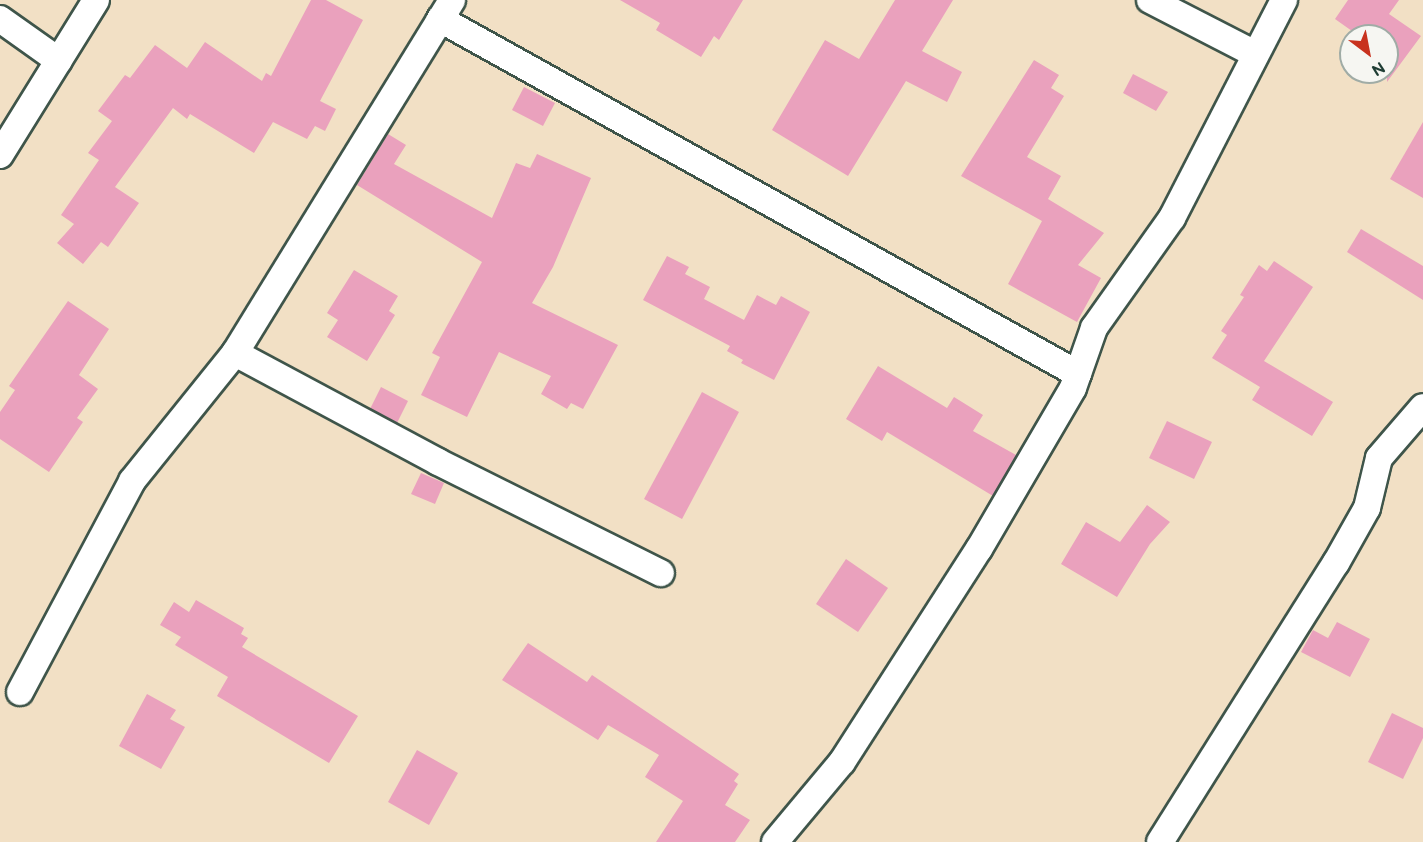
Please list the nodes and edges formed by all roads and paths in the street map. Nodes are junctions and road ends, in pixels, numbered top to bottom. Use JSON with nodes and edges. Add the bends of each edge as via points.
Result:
{"nodes":[{"id":1,"x":96,"y":0,"type":"edge"},
{"id":2,"x":1150,"y":0,"type":"edge"},
{"id":3,"x":1284,"y":0,"type":"edge"},
{"id":4,"x":446,"y":9,"type":"edge"},
{"id":5,"x":0,"y":19,"type":"edge"},
{"id":6,"x":1255,"y":54,"type":"junction"},
{"id":7,"x":59,"y":61,"type":"junction"},
{"id":8,"x":0,"y":155,"type":"edge"},
{"id":9,"x":235,"y":353,"type":"junction"},
{"id":10,"x":1078,"y":374,"type":"junction"},
{"id":11,"x":1423,"y":407,"type":"edge"},
{"id":12,"x":661,"y":573,"type":"dead end"},
{"id":13,"x":20,"y":692,"type":"dead end"},
{"id":14,"x":775,"y":842,"type":"edge"},
{"id":15,"x":1160,"y":842,"type":"edge"}],
"edges":[{"from":1,"to":7,"type":"street"},
{"from":2,"to":6,"type":"street"},
{"from":3,"to":6,"type":"street"},
{"from":4,"to":9,"type":"street"},
{"from":4,"to":10,"type":"street"},
{"from":5,"to":7,"type":"street"},
{"from":6,"to":10,"type":"street","via":[[1172,218],[1094,328]]},
{"from":7,"to":8,"type":"street"},
{"from":9,"to":12,"type":"street","via":[[438,462]]},
{"from":9,"to":13,"type":"street","via":[[132,481]]},
{"from":10,"to":14,"type":"street","via":[[979,549],[842,762]]},
{"from":11,"to":15,"type":"street","via":[[1379,458],[1367,508],[1336,563]]}]}
